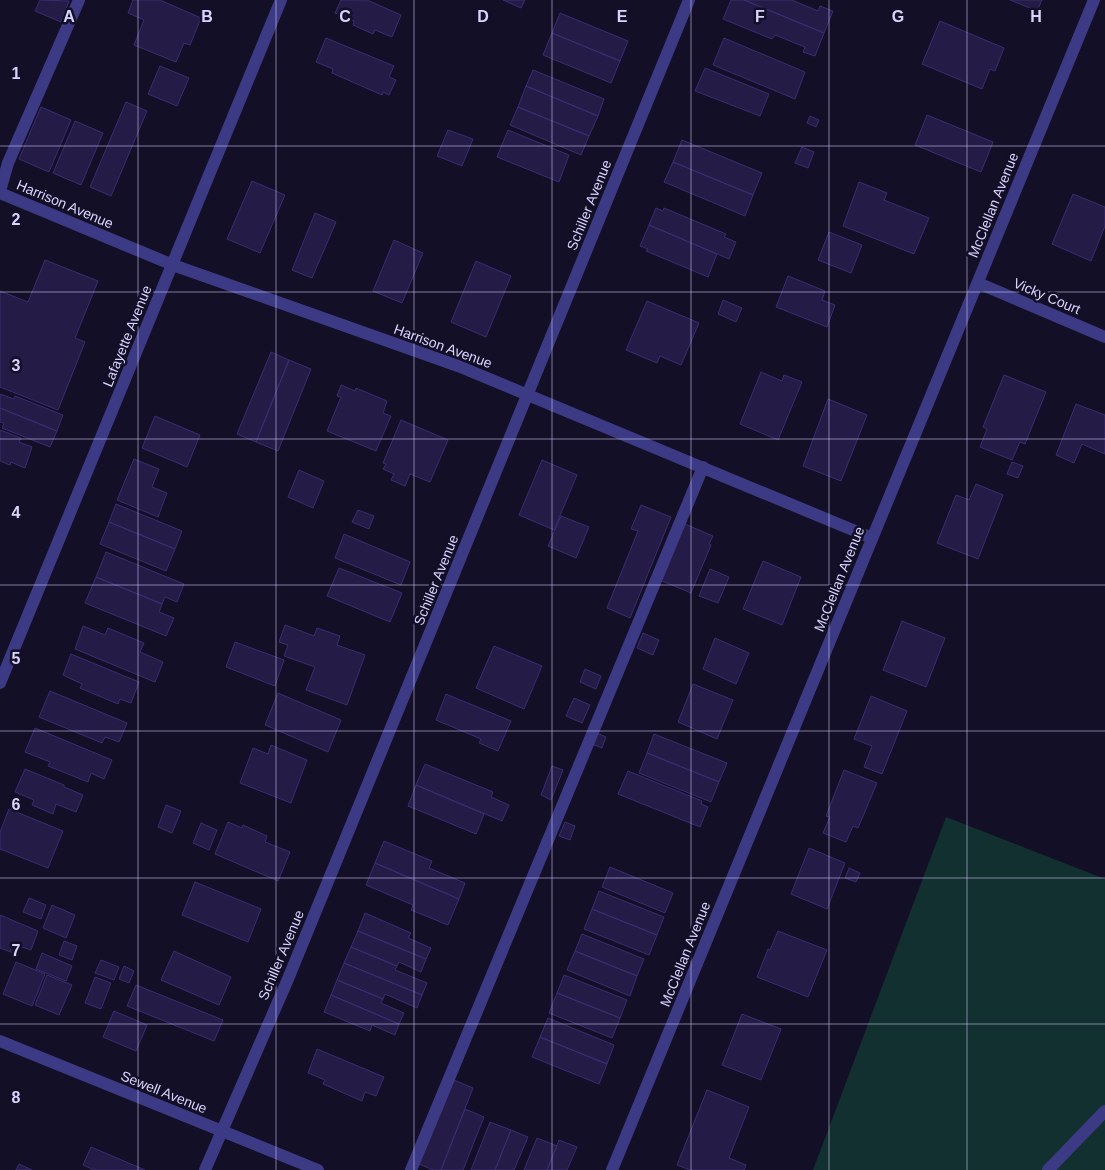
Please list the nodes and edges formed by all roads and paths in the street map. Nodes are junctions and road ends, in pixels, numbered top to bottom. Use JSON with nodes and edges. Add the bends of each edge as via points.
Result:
{"nodes":[{"id":1,"x":79,"y":0,"type":"edge"},
{"id":2,"x":281,"y":0,"type":"edge"},
{"id":3,"x":689,"y":0,"type":"edge"},
{"id":4,"x":1094,"y":0,"type":"edge"},
{"id":5,"x":0,"y":192,"type":"edge"},
{"id":6,"x":173,"y":265,"type":"junction"},
{"id":7,"x":978,"y":283,"type":"junction"},
{"id":8,"x":1105,"y":336,"type":"edge"},
{"id":9,"x":528,"y":395,"type":"junction"},
{"id":10,"x":703,"y":467,"type":"junction"},
{"id":11,"x":872,"y":538,"type":"junction"},
{"id":12,"x":0,"y":683,"type":"edge"},
{"id":13,"x":0,"y":1041,"type":"edge"},
{"id":14,"x":1105,"y":1111,"type":"edge"},
{"id":15,"x":221,"y":1131,"type":"junction"},
{"id":16,"x":205,"y":1170,"type":"edge"},
{"id":17,"x":318,"y":1170,"type":"edge"},
{"id":18,"x":411,"y":1170,"type":"edge"},
{"id":19,"x":612,"y":1170,"type":"edge"},
{"id":20,"x":1048,"y":1170,"type":"edge"}],
"edges":[{"from":1,"to":5,"type":"street","via":[[8,163]]},
{"from":2,"to":6,"type":"street","name":"Lafayette Avenue"},
{"from":3,"to":9,"type":"street","name":"Schiller Avenue"},
{"from":4,"to":7,"type":"street","name":"McClellan Avenue"},
{"from":5,"to":6,"type":"street","name":"Harrison Avenue"},
{"from":6,"to":9,"type":"street","name":"Harrison Avenue","via":[[458,366]]},
{"from":6,"to":12,"type":"street","name":"Lafayette Avenue"},
{"from":7,"to":8,"type":"street","name":"Vicky Court"},
{"from":7,"to":11,"type":"street","name":"McClellan Avenue"},
{"from":9,"to":10,"type":"street","name":"Harrison Avenue"},
{"from":9,"to":15,"type":"street","name":"Schiller Avenue","via":[[288,979]]},
{"from":10,"to":11,"type":"street","name":"Harrison Avenue"},
{"from":10,"to":18,"type":"street"},
{"from":11,"to":19,"type":"street","name":"McClellan Avenue"},
{"from":13,"to":15,"type":"street","name":"Sewell Avenue"},
{"from":14,"to":20,"type":"street"},
{"from":15,"to":16,"type":"street","name":"Schiller Avenue"},
{"from":15,"to":17,"type":"street","name":"Sewell Avenue"}]}
